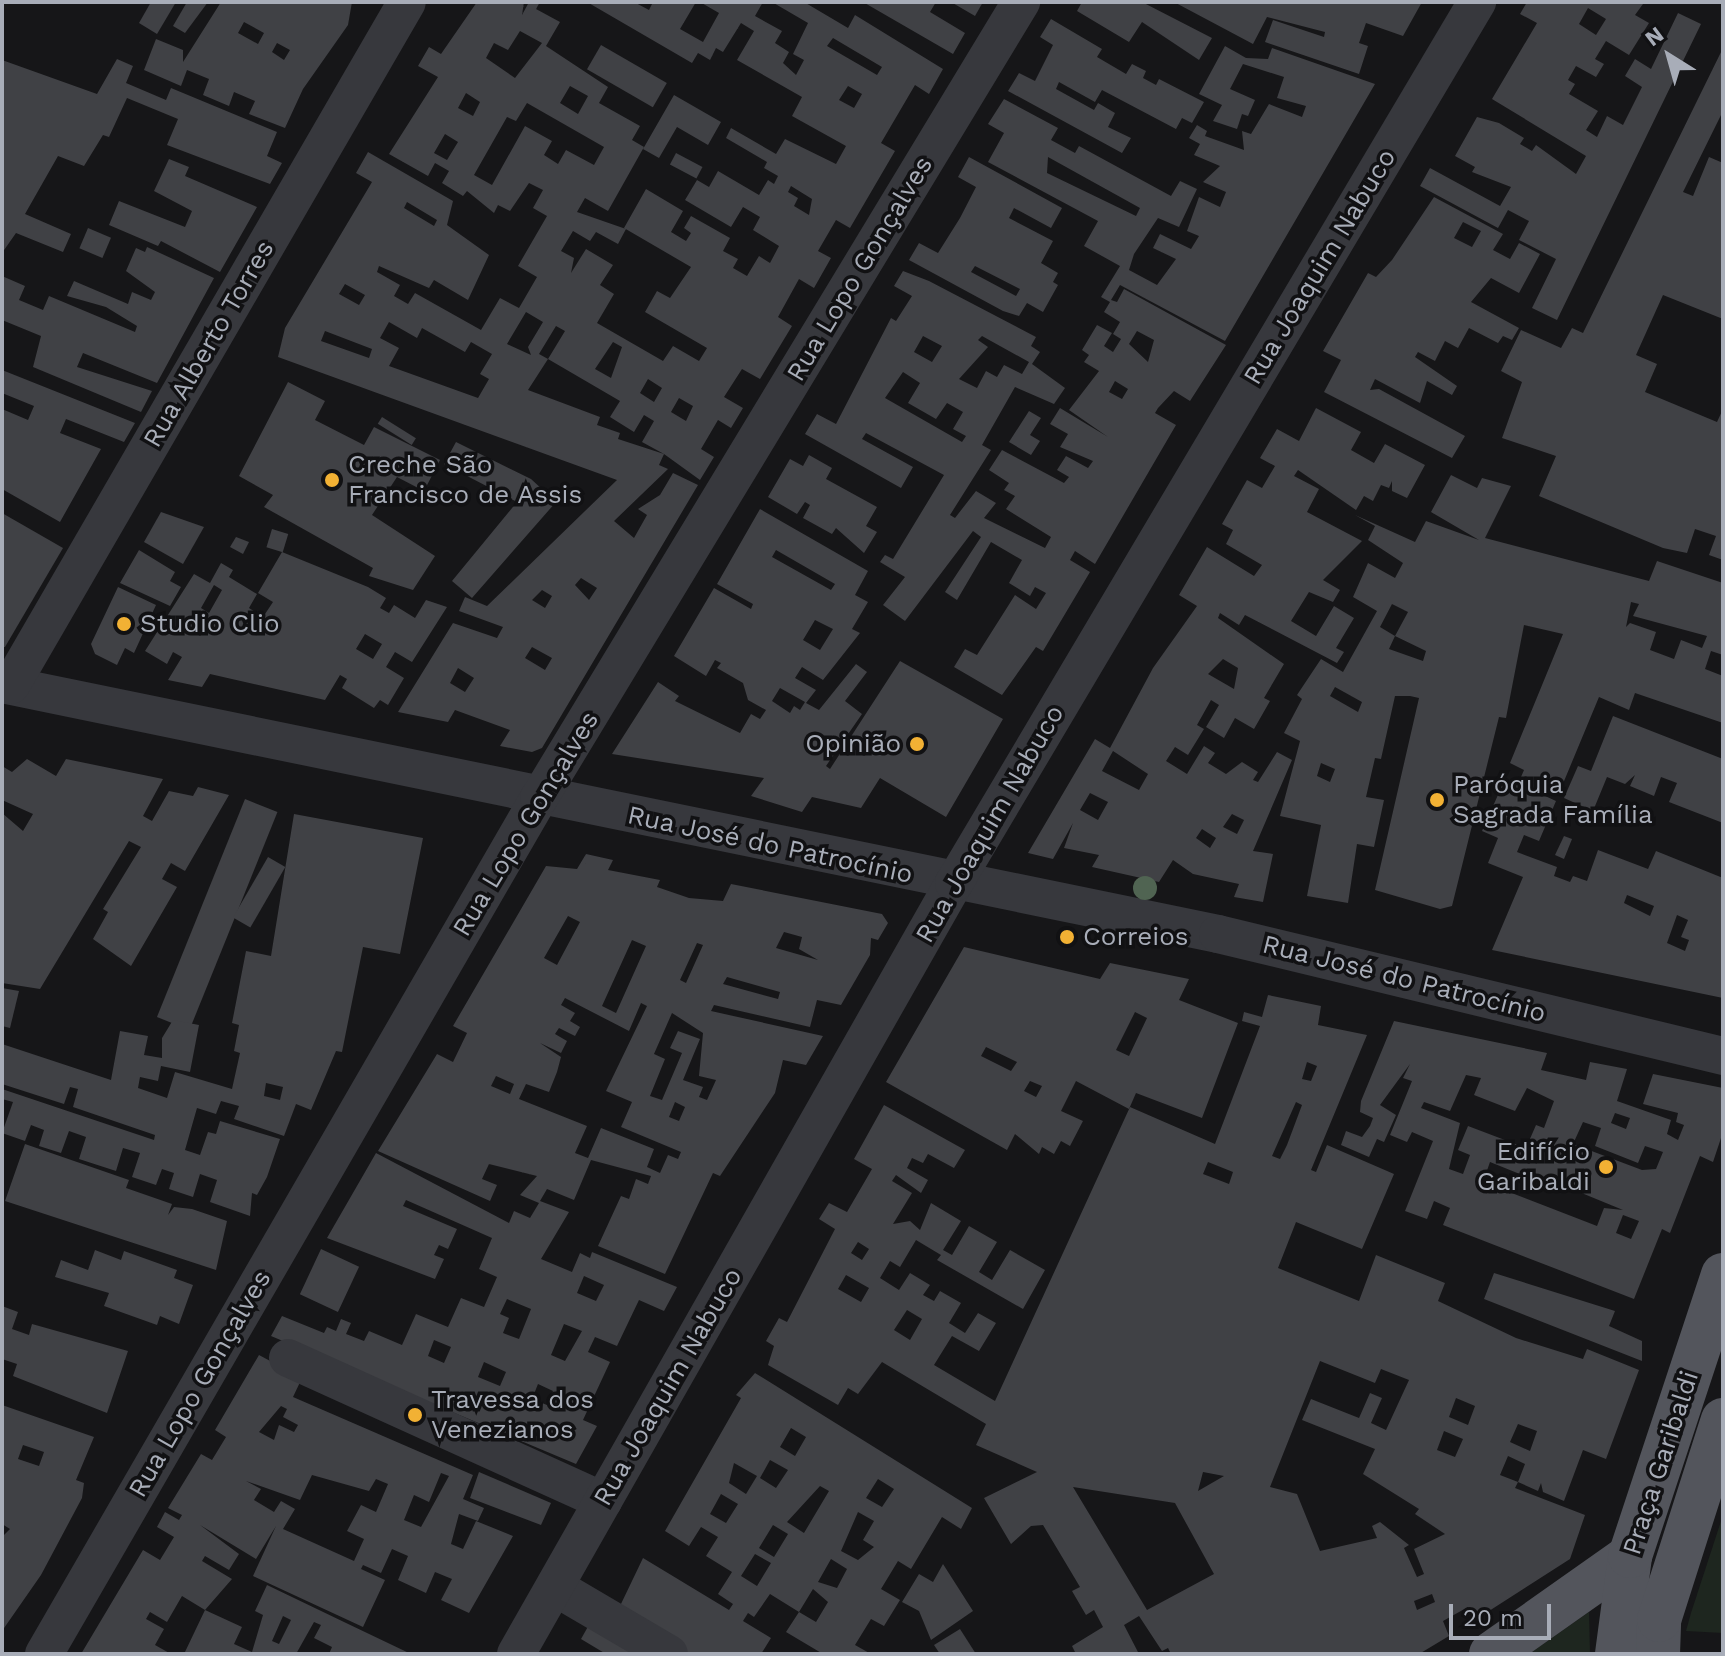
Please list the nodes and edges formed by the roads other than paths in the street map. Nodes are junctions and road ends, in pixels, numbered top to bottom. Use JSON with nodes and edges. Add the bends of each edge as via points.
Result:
{"nodes":[{"id":1,"x":407,"y":2,"type":"edge"},
{"id":2,"x":1021,"y":2,"type":"edge"},
{"id":3,"x":1477,"y":2,"type":"edge"},
{"id":4,"x":6,"y":684,"type":"edge"},
{"id":5,"x":539,"y":798,"type":"junction"},
{"id":6,"x":954,"y":883,"type":"junction"},
{"id":7,"x":1723,"y":1056,"type":"edge"},
{"id":8,"x":1723,"y":1275,"type":"edge"},
{"id":9,"x":288,"y":1358,"type":"dead end"},
{"id":10,"x":1723,"y":1420,"type":"edge"},
{"id":11,"x":603,"y":1501,"type":"junction"},
{"id":12,"x":1630,"y":1556,"type":"junction"},
{"id":13,"x":555,"y":1587,"type":"junction"},
{"id":14,"x":44,"y":1654,"type":"edge"},
{"id":15,"x":516,"y":1654,"type":"edge"},
{"id":16,"x":669,"y":1654,"type":"edge"},
{"id":17,"x":1491,"y":1654,"type":"edge"},
{"id":18,"x":1617,"y":1654,"type":"edge"},
{"id":19,"x":1658,"y":1654,"type":"edge"}],
"edges":[{"from":1,"to":4,"type":"street","name":"Rua Alberto Torres"},
{"from":2,"to":5,"type":"street","name":"Rua Lopo Gonçalves"},
{"from":3,"to":6,"type":"street","name":"Rua Joaquim Nabuco"},
{"from":4,"to":5,"type":"street","name":"Rua José do Patrocínio"},
{"from":5,"to":6,"type":"street","name":"Rua José do Patrocínio"},
{"from":5,"to":14,"type":"street","name":"Rua Lopo Gonçalves"},
{"from":6,"to":7,"type":"street","name":"Rua José do Patrocínio","via":[[1218,934]]},
{"from":6,"to":11,"type":"street","name":"Rua Joaquim Nabuco"},
{"from":8,"to":12,"type":"main road","name":"Praça Garibaldi"},
{"from":9,"to":11,"type":"street"},
{"from":10,"to":19,"type":"main road","name":"Praça Garibaldi","via":[[1659,1620]]},
{"from":11,"to":13,"type":"street","name":"Rua Joaquim Nabuco"},
{"from":12,"to":17,"type":"main road"},
{"from":12,"to":18,"type":"main road","name":"Praça Garibaldi"},
{"from":13,"to":15,"type":"street","name":"Rua Joaquim Nabuco"},
{"from":13,"to":16,"type":"street"}]}
